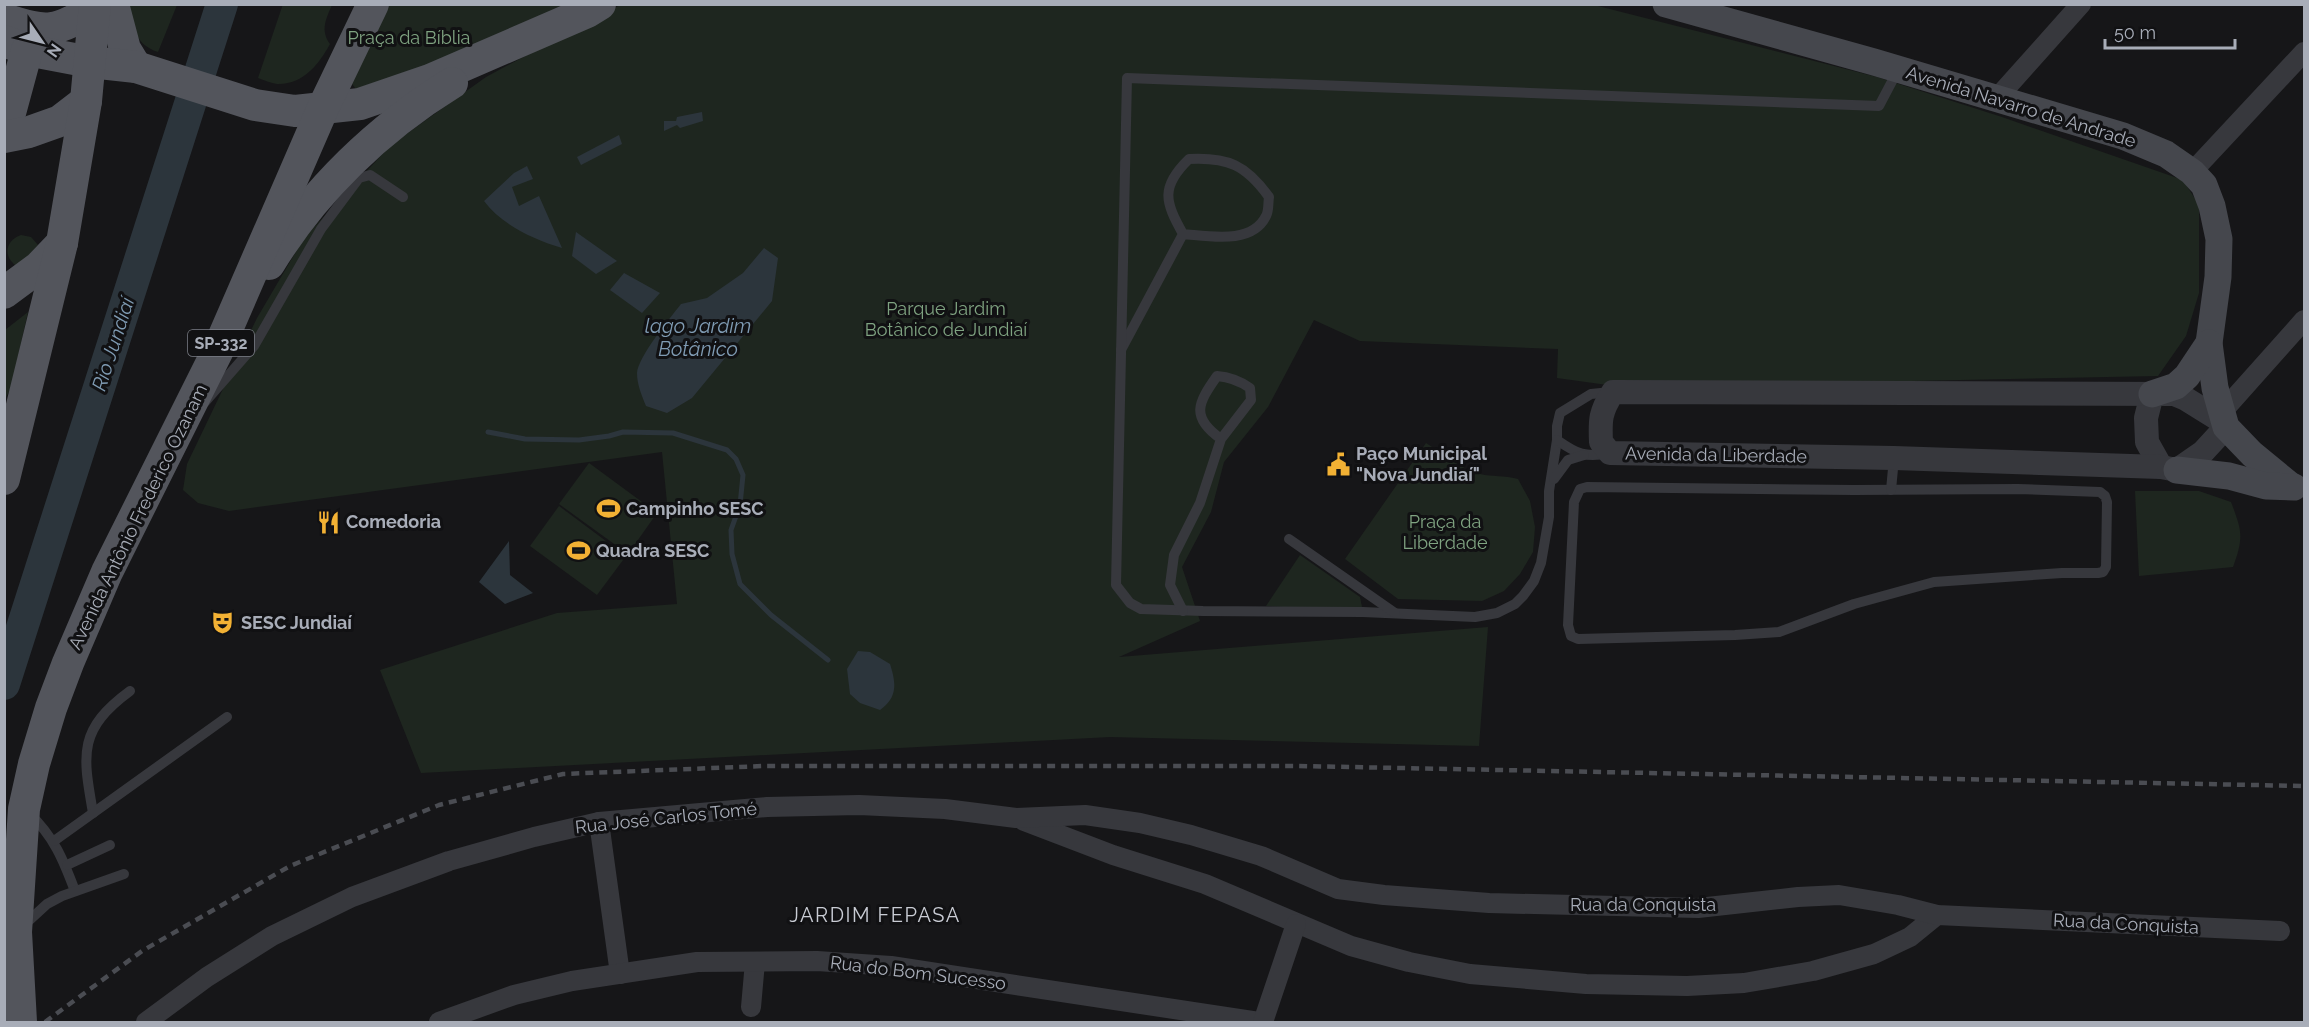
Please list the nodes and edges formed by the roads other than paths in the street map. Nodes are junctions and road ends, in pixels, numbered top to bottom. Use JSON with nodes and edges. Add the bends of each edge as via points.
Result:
{"nodes":[{"id":1,"x":362,"y":4,"type":"edge"},
{"id":2,"x":373,"y":4,"type":"edge"},
{"id":3,"x":600,"y":4,"type":"edge"},
{"id":4,"x":1666,"y":4,"type":"edge"},
{"id":5,"x":2081,"y":4,"type":"edge"},
{"id":6,"x":101,"y":6,"type":"edge"},
{"id":7,"x":4,"y":19,"type":"edge"},
{"id":8,"x":357,"y":40,"type":"junction"},
{"id":9,"x":16,"y":46,"type":"edge"},
{"id":10,"x":502,"y":49,"type":"junction"},
{"id":11,"x":2304,"y":52,"type":"edge"},
{"id":12,"x":90,"y":62,"type":"junction"},
{"id":13,"x":1898,"y":70,"type":"junction"},
{"id":14,"x":146,"y":71,"type":"junction"},
{"id":15,"x":1998,"y":98,"type":"junction"},
{"id":16,"x":86,"y":100,"type":"junction"},
{"id":17,"x":323,"y":108,"type":"junction"},
{"id":18,"x":4,"y":136,"type":"edge"},
{"id":19,"x":2192,"y":172,"type":"junction"},
{"id":20,"x":404,"y":197,"type":"dead end"},
{"id":21,"x":1183,"y":234,"type":"junction"},
{"id":22,"x":62,"y":243,"type":"junction"},
{"id":23,"x":4,"y":292,"type":"edge"},
{"id":24,"x":2304,"y":320,"type":"edge"},
{"id":25,"x":2209,"y":343,"type":"junction"},
{"id":26,"x":217,"y":352,"type":"junction"},
{"id":27,"x":1120,"y":353,"type":"junction"},
{"id":28,"x":1613,"y":392,"type":"junction"},
{"id":29,"x":2152,"y":394,"type":"junction"},
{"id":30,"x":2224,"y":420,"type":"junction"},
{"id":31,"x":179,"y":431,"type":"junction"},
{"id":32,"x":1221,"y":440,"type":"junction"},
{"id":33,"x":1557,"y":440,"type":"junction"},
{"id":34,"x":1610,"y":453,"type":"junction"},
{"id":35,"x":1584,"y":455,"type":"junction"},
{"id":36,"x":1894,"y":458,"type":"junction"},
{"id":37,"x":2169,"y":469,"type":"junction"},
{"id":38,"x":4,"y":479,"type":"edge"},
{"id":39,"x":2298,"y":487,"type":"edge"},
{"id":40,"x":1891,"y":490,"type":"junction"},
{"id":41,"x":1549,"y":491,"type":"junction"},
{"id":42,"x":1289,"y":539,"type":"dead end"},
{"id":43,"x":1183,"y":611,"type":"junction"},
{"id":44,"x":1396,"y":614,"type":"junction"},
{"id":45,"x":130,"y":691,"type":"dead end"},
{"id":46,"x":227,"y":717,"type":"dead end"},
{"id":47,"x":24,"y":808,"type":"junction"},
{"id":48,"x":93,"y":813,"type":"junction"},
{"id":49,"x":1016,"y":818,"type":"junction"},
{"id":50,"x":599,"y":822,"type":"junction"},
{"id":51,"x":54,"y":841,"type":"junction"},
{"id":52,"x":110,"y":845,"type":"dead end"},
{"id":53,"x":67,"y":865,"type":"junction"},
{"id":54,"x":124,"y":874,"type":"dead end"},
{"id":55,"x":75,"y":891,"type":"junction"},
{"id":56,"x":1937,"y":915,"type":"junction"},
{"id":57,"x":1296,"y":924,"type":"junction"},
{"id":58,"x":2280,"y":931,"type":"dead end"},
{"id":59,"x":16,"y":932,"type":"junction"},
{"id":60,"x":755,"y":962,"type":"junction"},
{"id":61,"x":620,"y":974,"type":"junction"},
{"id":62,"x":752,"y":1007,"type":"dead end"},
{"id":63,"x":21,"y":1023,"type":"edge"},
{"id":64,"x":146,"y":1023,"type":"edge"},
{"id":65,"x":439,"y":1023,"type":"edge"},
{"id":66,"x":1261,"y":1023,"type":"edge"}],
"edges":[{"from":1,"to":8,"type":"lane","via":[[355,24]]},
{"from":2,"to":8,"type":"main road","name":"Avenida Antônio Frederico Ozanam"},
{"from":3,"to":10,"type":"main road"},
{"from":4,"to":13,"type":"main road","name":"Avenida Navarro de Andrade"},
{"from":5,"to":15,"type":"street"},
{"from":6,"to":7,"type":"main road","via":[[68,25],[50,30]]},
{"from":6,"to":12,"type":"main road"},
{"from":6,"to":14,"type":"main road","via":[[125,50]]},
{"from":8,"to":17,"type":"main road","name":"Avenida Antônio Frederico Ozanam"},
{"from":9,"to":12,"type":"main road"},
{"from":9,"to":18,"type":"main road"},
{"from":10,"to":17,"type":"main road","via":[[360,104]]},
{"from":10,"to":26,"type":"main road","via":[[374,139],[346,166],[274,257]]},
{"from":11,"to":19,"type":"street"},
{"from":12,"to":14,"type":"main road"},
{"from":12,"to":16,"type":"main road"},
{"from":13,"to":15,"type":"main road","name":"Avenida Navarro de Andrade"},
{"from":13,"to":27,"type":"lane","via":[[1878,106],[1127,78]]},
{"from":14,"to":17,"type":"main road","via":[[255,105],[295,111]]},
{"from":15,"to":19,"type":"main road","name":"Avenida Navarro de Andrade","via":[[2123,136],[2166,154]]},
{"from":16,"to":18,"type":"main road","via":[[60,121]]},
{"from":16,"to":22,"type":"main road"},
{"from":17,"to":26,"type":"main road","name":"Avenida Antônio Frederico Ozanam","number":"SP-332"},
{"from":19,"to":25,"type":"main road","name":"Avenida Navarro de Andrade","via":[[2204,184],[2219,239]]},
{"from":20,"to":31,"type":"lane","via":[[370,175],[359,178],[321,229],[254,346]]},
{"from":21,"to":21,"type":"lane","via":[[1169,208],[1168,186],[1189,159],[1214,158],[1235,165],[1256,180],[1269,197],[1266,216],[1252,232],[1228,237]]},
{"from":21,"to":27,"type":"lane"},
{"from":22,"to":23,"type":"main road","via":[[39,267]]},
{"from":22,"to":38,"type":"main road"},
{"from":24,"to":30,"type":"street"},
{"from":25,"to":29,"type":"main road","via":[[2176,386]]},
{"from":25,"to":30,"type":"main road","name":"Avenida Navarro de Andrade"},
{"from":26,"to":31,"type":"main road","name":"Avenida Antônio Frederico Ozanam","number":"SP-332"},
{"from":27,"to":43,"type":"lane","via":[[1116,585],[1130,603],[1141,609]]},
{"from":28,"to":29,"type":"street"},
{"from":28,"to":33,"type":"lane","via":[[1591,394],[1560,413]]},
{"from":28,"to":34,"type":"street","name":"Avenida da Liberdade","via":[[1602,408],[1600,421],[1601,442]]},
{"from":29,"to":30,"type":"street","via":[[2174,394]]},
{"from":29,"to":37,"type":"street","via":[[2146,418],[2147,441]]},
{"from":30,"to":37,"type":"street","via":[[2203,452]]},
{"from":30,"to":39,"type":"main road","via":[[2252,453]]},
{"from":31,"to":47,"type":"main road","name":"Avenida Antônio Frederico Ozanam","number":"SP-332","via":[[107,572],[68,663],[34,764]]},
{"from":32,"to":32,"type":"lane","via":[[1203,423],[1200,401],[1217,376],[1227,376],[1250,388],[1251,400]]},
{"from":32,"to":43,"type":"lane","via":[[1200,503],[1174,555],[1170,585]]},
{"from":33,"to":35,"type":"lane"},
{"from":33,"to":41,"type":"lane"},
{"from":34,"to":35,"type":"lane"},
{"from":34,"to":36,"type":"street","name":"Avenida da Liberdade"},
{"from":35,"to":41,"type":"lane","via":[[1568,460]]},
{"from":36,"to":37,"type":"street","name":"Avenida da Liberdade"},
{"from":36,"to":40,"type":"lane"},
{"from":37,"to":39,"type":"main road","via":[[2229,476],[2266,486]]},
{"from":40,"to":40,"type":"lane","via":[[2100,492],[2107,502],[2106,567],[2098,573],[1934,582],[1854,604],[1779,632],[1578,639],[1571,636],[1574,502],[1580,489]]},
{"from":41,"to":44,"type":"lane","via":[[1541,563],[1534,581],[1515,604],[1475,617]]},
{"from":42,"to":44,"type":"lane"},
{"from":43,"to":44,"type":"lane"},
{"from":45,"to":48,"type":"lane","via":[[112,704],[88,742],[86,766]]},
{"from":46,"to":48,"type":"lane"},
{"from":47,"to":51,"type":"lane"},
{"from":47,"to":59,"type":"main road","name":"Avenida Antônio Frederico Ozanam","number":"SP-332"},
{"from":48,"to":51,"type":"lane"},
{"from":49,"to":50,"type":"street","name":"Rua José Carlos Tomé","via":[[945,809],[859,805],[767,807]]},
{"from":49,"to":56,"type":"street","name":"Rua da Conquista","via":[[1085,815],[1140,823],[1261,856],[1338,889],[1384,895],[1489,903],[1698,908],[1839,896]]},
{"from":49,"to":57,"type":"street","via":[[1205,884]]},
{"from":50,"to":61,"type":"street"},
{"from":50,"to":64,"type":"street","name":"Rua José Carlos Tomé","via":[[449,861],[352,897],[272,936],[207,977]]},
{"from":51,"to":53,"type":"lane"},
{"from":52,"to":53,"type":"lane"},
{"from":53,"to":55,"type":"lane"},
{"from":54,"to":55,"type":"lane"},
{"from":55,"to":59,"type":"lane","via":[[47,904]]},
{"from":56,"to":57,"type":"street","via":[[1910,937],[1874,954],[1813,971],[1744,983],[1687,986],[1586,984],[1470,974],[1351,946]]},
{"from":56,"to":58,"type":"street","name":"Rua da Conquista"},
{"from":57,"to":66,"type":"street"},
{"from":59,"to":63,"type":"main road","name":"Avenida Antônio Frederico Ozanam","number":"SP-332"},
{"from":60,"to":61,"type":"street","name":"Rua do Bom Sucesso","via":[[698,963]]},
{"from":60,"to":62,"type":"street"},
{"from":60,"to":66,"type":"street","name":"Rua do Bom Sucesso","via":[[891,966]]},
{"from":61,"to":65,"type":"street","name":"Rua do Bom Sucesso","via":[[514,994]]}]}
